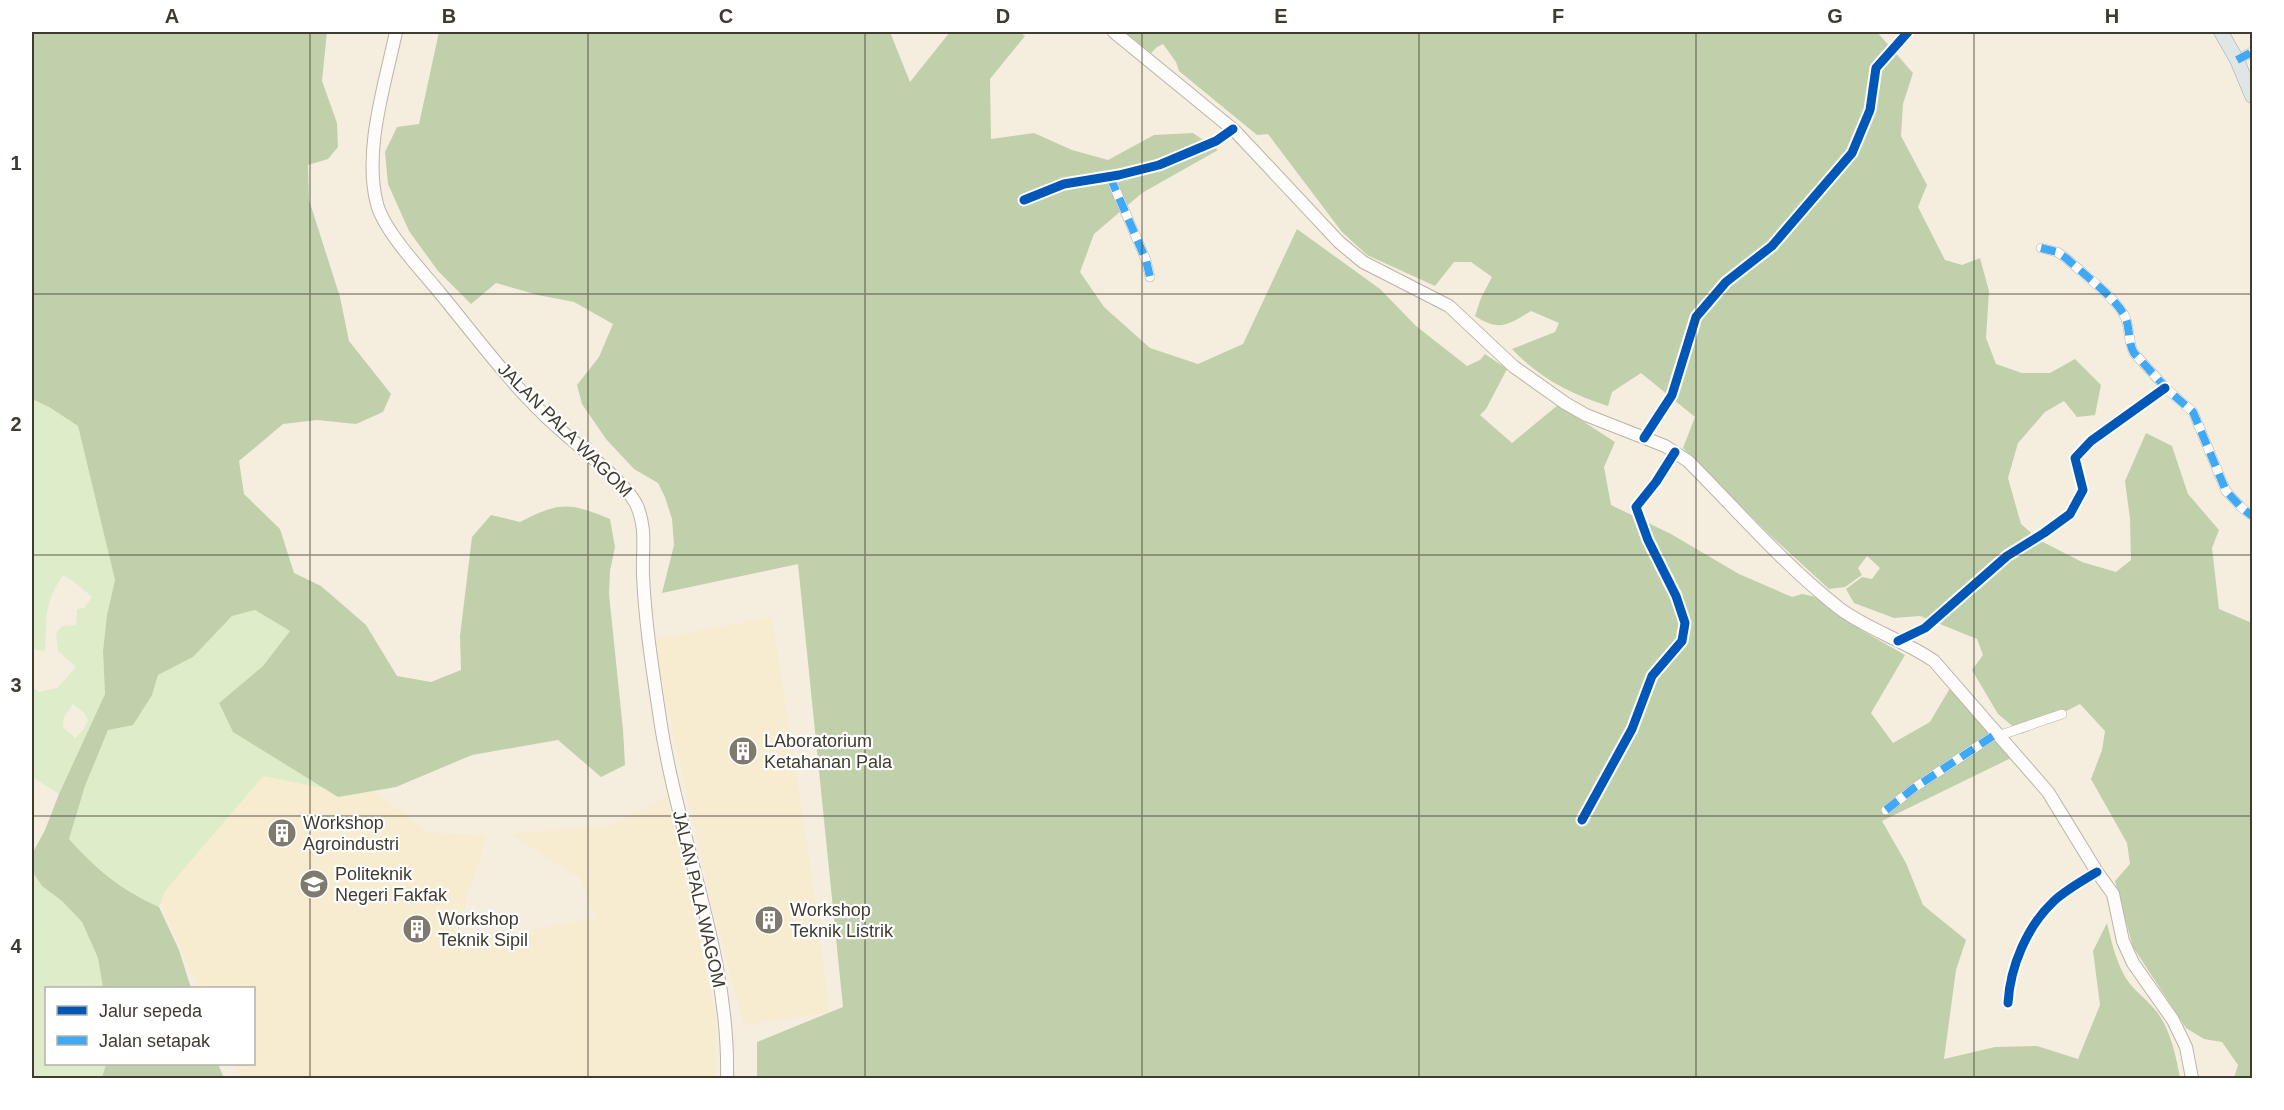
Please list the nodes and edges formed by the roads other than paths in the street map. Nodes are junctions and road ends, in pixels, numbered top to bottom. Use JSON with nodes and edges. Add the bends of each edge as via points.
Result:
{"nodes":[{"id":1,"x":396,"y":32,"type":"edge"},
{"id":2,"x":1114,"y":32,"type":"edge"},
{"id":3,"x":1908,"y":32,"type":"edge"},
{"id":4,"x":2221,"y":32,"type":"edge"},
{"id":5,"x":2253,"y":52,"type":"edge"},
{"id":6,"x":2237,"y":60,"type":"junction"},
{"id":7,"x":2253,"y":96,"type":"edge"},
{"id":8,"x":1233,"y":129,"type":"junction"},
{"id":9,"x":1110,"y":177,"type":"junction"},
{"id":10,"x":1024,"y":200,"type":"dead end"},
{"id":11,"x":2041,"y":248,"type":"dead end"},
{"id":12,"x":1150,"y":277,"type":"dead end"},
{"id":13,"x":2165,"y":388,"type":"junction"},
{"id":14,"x":1644,"y":438,"type":"junction"},
{"id":15,"x":1675,"y":452,"type":"junction"},
{"id":16,"x":2253,"y":516,"type":"edge"},
{"id":17,"x":1898,"y":641,"type":"junction"},
{"id":18,"x":2062,"y":714,"type":"dead end"},
{"id":19,"x":1997,"y":735,"type":"junction"},
{"id":20,"x":1886,"y":810,"type":"dead end"},
{"id":21,"x":1582,"y":820,"type":"dead end"},
{"id":22,"x":2097,"y":872,"type":"junction"},
{"id":23,"x":2008,"y":1003,"type":"dead end"},
{"id":24,"x":727,"y":1078,"type":"edge"},
{"id":25,"x":2192,"y":1078,"type":"edge"}],
"edges":[{"from":1,"to":24,"type":"main road","name":"JALAN PALA WAGOM","via":[[374,149],[375,189],[381,215],[520,390],[619,483],[639,510],[660,720],[719,980],[728,1047]]},
{"from":2,"to":8,"type":"main road"},
{"from":3,"to":14,"type":"street","via":[[1876,68],[1870,110],[1852,153],[1772,246],[1726,282],[1696,317],[1672,394]]},
{"from":4,"to":6,"type":"main road"},
{"from":5,"to":6,"type":"street"},
{"from":6,"to":7,"type":"main road"},
{"from":8,"to":9,"type":"street","via":[[1216,141],[1158,165]]},
{"from":8,"to":14,"type":"main road","via":[[1357,259],[1449,306],[1513,366],[1565,404]]},
{"from":9,"to":10,"type":"street","via":[[1064,184]]},
{"from":9,"to":12,"type":"street"},
{"from":11,"to":13,"type":"street","via":[[2066,258],[2117,304],[2125,317],[2132,348]]},
{"from":13,"to":16,"type":"street","via":[[2193,412],[2226,491]]},
{"from":13,"to":17,"type":"street","via":[[2091,441],[2075,458],[2083,490],[2070,514],[2007,556],[1925,628]]},
{"from":14,"to":15,"type":"main road"},
{"from":15,"to":17,"type":"main road","via":[[1823,595],[1857,621]]},
{"from":15,"to":21,"type":"street","via":[[1636,507],[1685,622],[1682,641],[1652,676],[1632,729]]},
{"from":17,"to":19,"type":"main road","via":[[1934,661]]},
{"from":18,"to":19,"type":"street"},
{"from":19,"to":20,"type":"street"},
{"from":19,"to":22,"type":"main road","via":[[2048,792]]},
{"from":22,"to":23,"type":"street","via":[[2060,896],[2042,914],[2009,982]]},
{"from":22,"to":25,"type":"main road","via":[[2114,894],[2123,940],[2133,963],[2180,1033]]}]}
